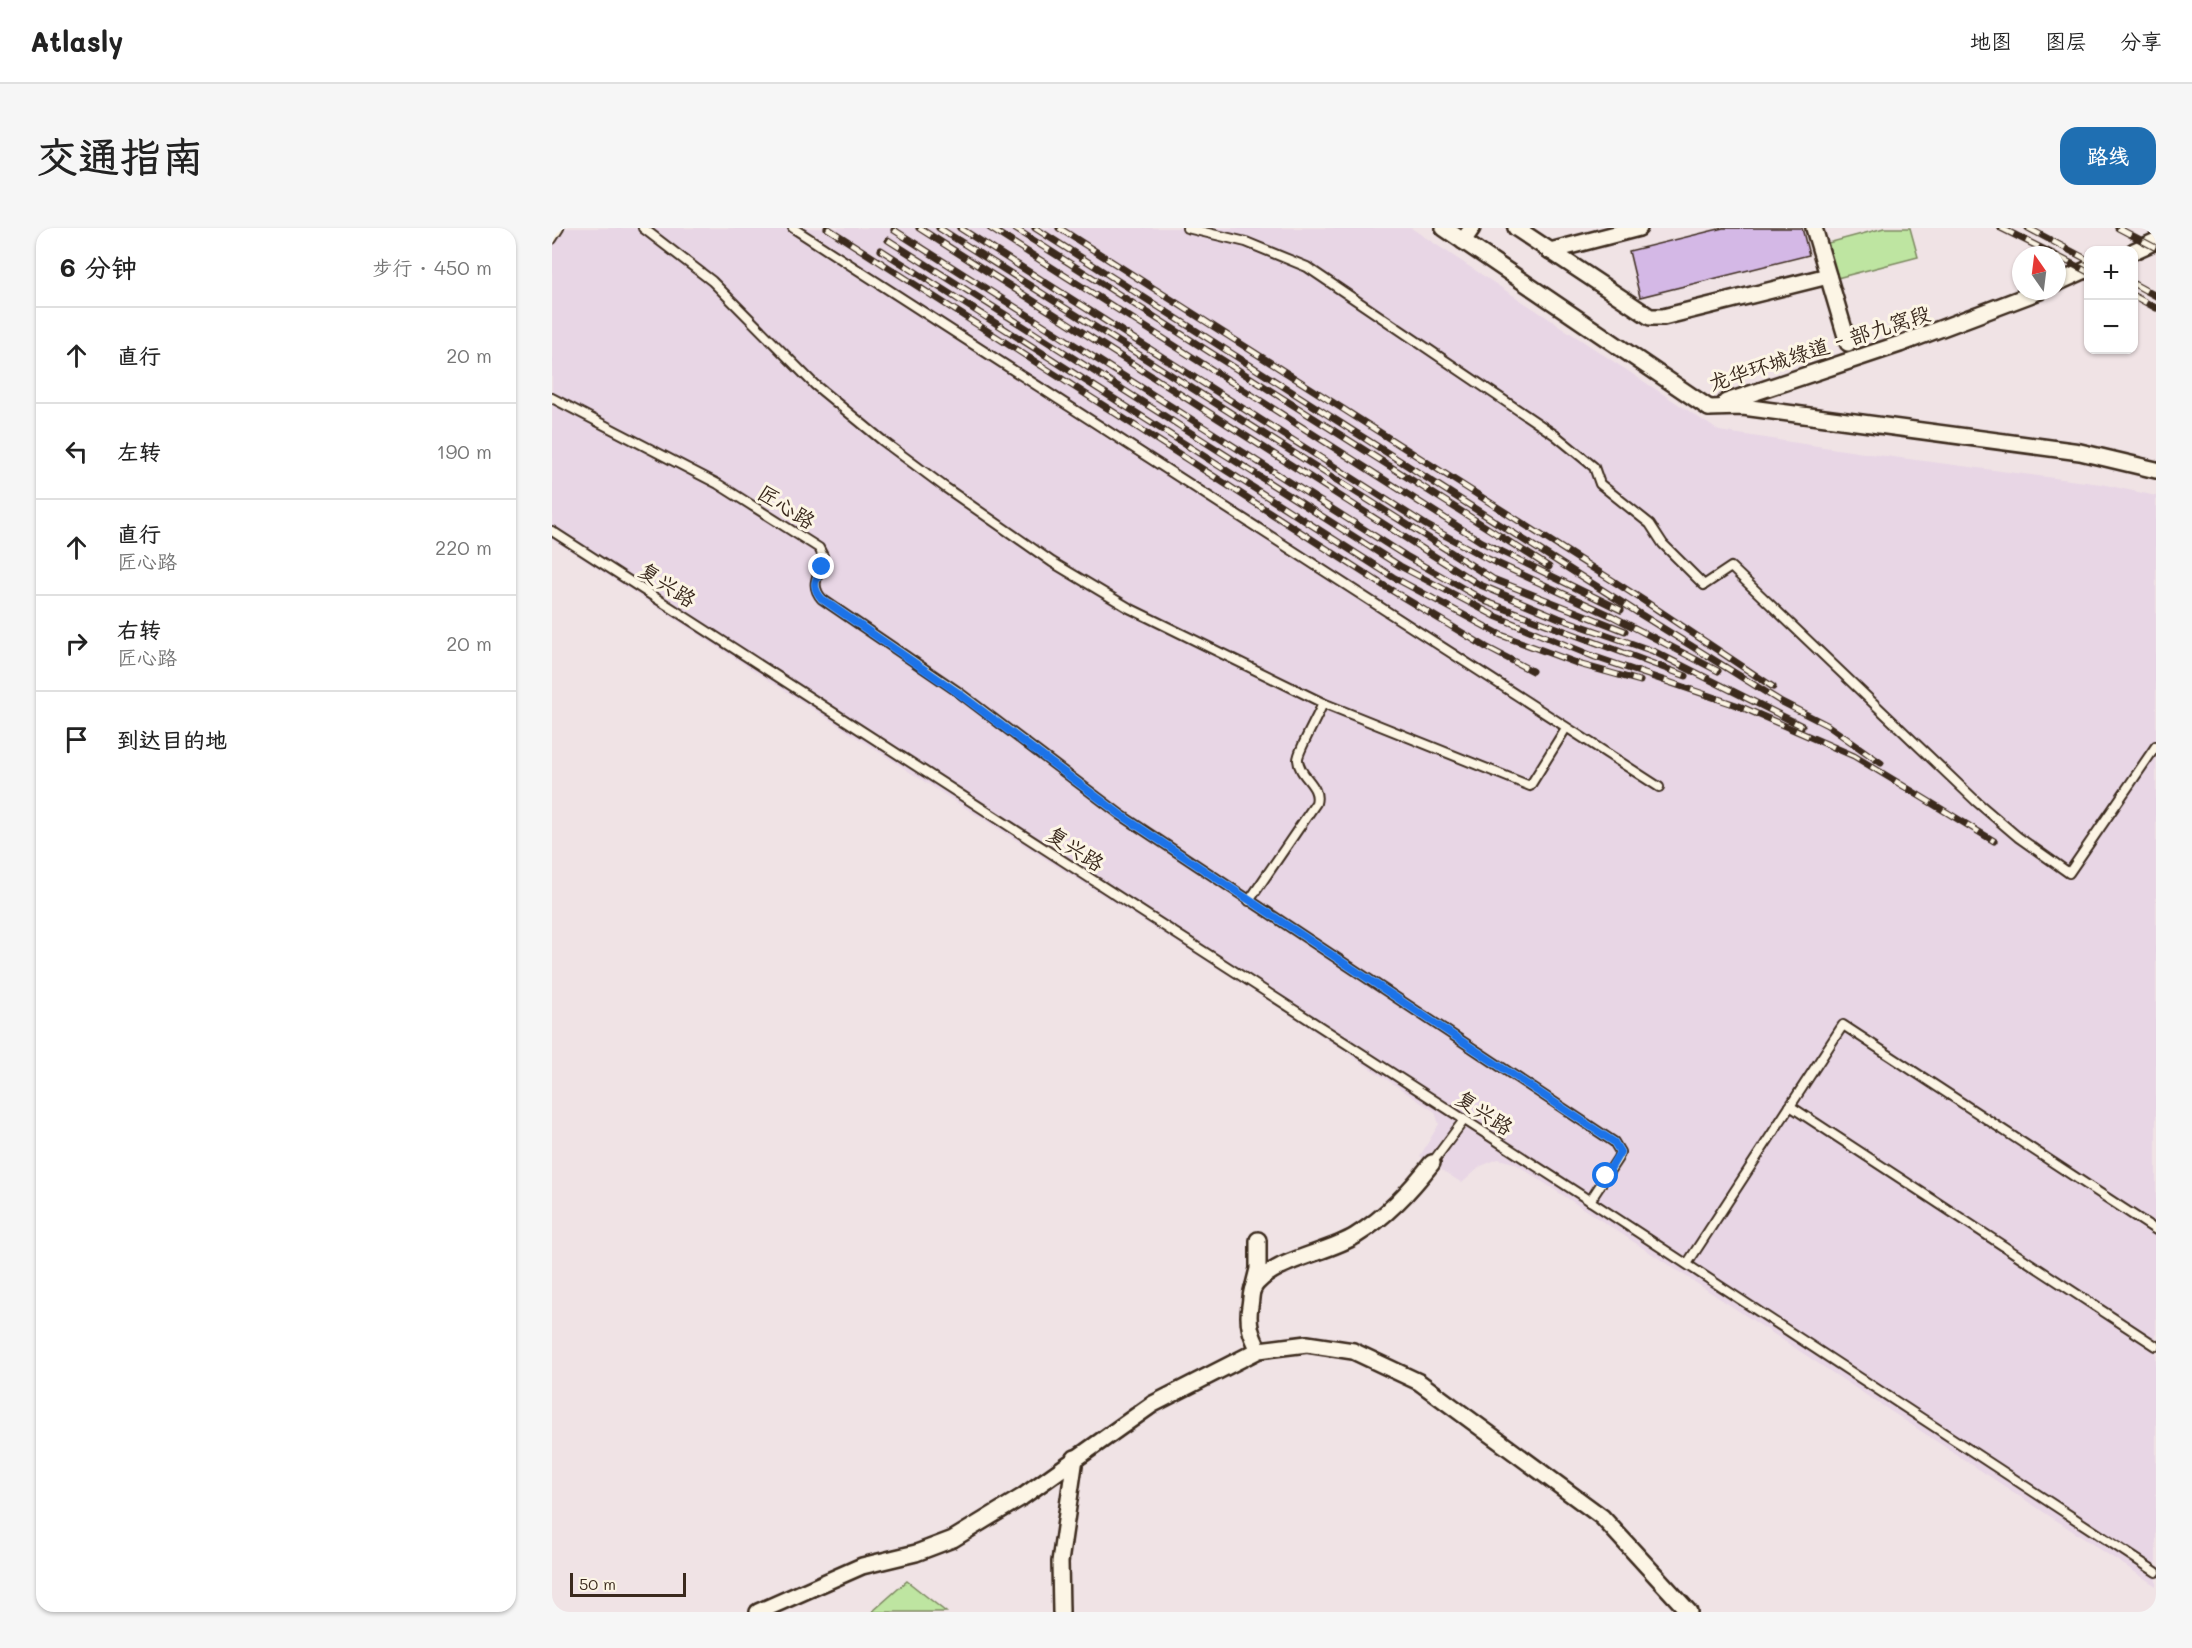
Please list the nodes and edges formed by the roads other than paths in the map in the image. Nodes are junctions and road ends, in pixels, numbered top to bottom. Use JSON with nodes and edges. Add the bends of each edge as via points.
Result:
{"nodes":[{"id":1,"x":559,"y":228,"type":"edge"},
{"id":2,"x":643,"y":228,"type":"edge"},
{"id":3,"x":793,"y":228,"type":"edge"},
{"id":4,"x":1187,"y":228,"type":"edge"},
{"id":5,"x":1444,"y":228,"type":"edge"},
{"id":6,"x":1516,"y":228,"type":"edge"},
{"id":7,"x":1639,"y":228,"type":"edge"},
{"id":8,"x":1814,"y":228,"type":"edge"},
{"id":9,"x":1468,"y":235,"type":"edge"},
{"id":10,"x":552,"y":239,"type":"edge"},
{"id":11,"x":2156,"y":241,"type":"edge"},
{"id":12,"x":2138,"y":249,"type":"edge"},
{"id":13,"x":1550,"y":251,"type":"junction"},
{"id":14,"x":2084,"y":271,"type":"edge"},
{"id":15,"x":1828,"y":276,"type":"junction"},
{"id":16,"x":2066,"y":279,"type":"edge"},
{"id":17,"x":2016,"y":300,"type":"edge"},
{"id":18,"x":1848,"y":343,"type":"dead end"},
{"id":19,"x":552,"y":398,"type":"edge"},
{"id":20,"x":1709,"y":408,"type":"junction"},
{"id":21,"x":2156,"y":470,"type":"edge"},
{"id":22,"x":552,"y":531,"type":"edge"},
{"id":23,"x":1323,"y":703,"type":"junction"},
{"id":24,"x":1566,"y":728,"type":"junction"},
{"id":25,"x":2156,"y":746,"type":"edge"},
{"id":26,"x":1659,"y":787,"type":"dead end"},
{"id":27,"x":1249,"y":901,"type":"junction"},
{"id":28,"x":1790,"y":1106,"type":"junction"},
{"id":29,"x":1464,"y":1120,"type":"junction"},
{"id":30,"x":1432,"y":1163,"type":"joint"},
{"id":31,"x":1590,"y":1201,"type":"junction"},
{"id":32,"x":2156,"y":1230,"type":"edge"},
{"id":33,"x":1258,"y":1240,"type":"dead end"},
{"id":34,"x":1686,"y":1264,"type":"junction"},
{"id":35,"x":1253,"y":1288,"type":"junction"},
{"id":36,"x":2156,"y":1346,"type":"edge"},
{"id":37,"x":1259,"y":1350,"type":"junction"},
{"id":38,"x":1075,"y":1458,"type":"junction"},
{"id":39,"x":2156,"y":1572,"type":"edge"},
{"id":40,"x":758,"y":1612,"type":"edge"},
{"id":41,"x":1061,"y":1612,"type":"edge"},
{"id":42,"x":1689,"y":1612,"type":"edge"}],
"edges":[{"from":1,"to":10,"type":"lane"},
{"from":2,"to":23,"type":"lane","via":[[711,281],[815,385],[956,495],[1052,562],[1129,608]]},
{"from":3,"to":24,"type":"lane"},
{"from":4,"to":25,"type":"lane","via":[[1246,242],[1307,267],[1555,435],[1594,467],[1600,484],[1650,524],[1663,544],[1704,585],[1731,567],[1977,802],[2069,873]]},
{"from":5,"to":9,"type":"street","name":"龙华环城绿道 - 部九窝段"},
{"from":6,"to":13,"type":"street"},
{"from":7,"to":13,"type":"street"},
{"from":8,"to":15,"type":"street"},
{"from":9,"to":20,"type":"street","name":"龙华环城绿道 - 部九窝段"},
{"from":11,"to":12,"type":"street"},
{"from":13,"to":15,"type":"street","via":[[1650,317]]},
{"from":14,"to":16,"type":"street"},
{"from":15,"to":18,"type":"street"},
{"from":17,"to":20,"type":"street","name":"龙华环城绿道 - 部九窝段"},
{"from":19,"to":27,"type":"lane","name":"匠心路","via":[[718,484],[819,548],[822,567],[814,582],[822,599],[957,692],[1121,815],[1240,891]]},
{"from":20,"to":21,"type":"street","via":[[1743,407],[2080,452]]},
{"from":22,"to":29,"type":"lane","name":"复兴路"},
{"from":23,"to":24,"type":"lane","via":[[1530,786]]},
{"from":23,"to":27,"type":"lane","via":[[1297,756],[1300,768],[1317,792],[1316,803]]},
{"from":24,"to":26,"type":"lane"},
{"from":27,"to":31,"type":"lane","via":[[1614,1142],[1620,1152],[1618,1158]]},
{"from":28,"to":32,"type":"lane","via":[[1843,1025]]},
{"from":28,"to":34,"type":"lane"},
{"from":28,"to":36,"type":"lane"},
{"from":29,"to":30,"type":"lane"},
{"from":29,"to":31,"type":"lane","name":"复兴路"},
{"from":30,"to":35,"type":"street","via":[[1381,1219],[1352,1238],[1271,1272]]},
{"from":31,"to":34,"type":"lane","name":"复兴路"},
{"from":33,"to":35,"type":"street","via":[[1258,1269]]},
{"from":34,"to":39,"type":"lane","name":"复兴路"},
{"from":35,"to":37,"type":"street","via":[[1251,1334]]},
{"from":37,"to":38,"type":"street","via":[[1153,1404]]},
{"from":37,"to":42,"type":"street","via":[[1307,1344],[1353,1351],[1419,1382],[1602,1517]]},
{"from":38,"to":40,"type":"street","via":[[1022,1497],[952,1539],[916,1553],[862,1566]]},
{"from":38,"to":41,"type":"street","via":[[1060,1562]]}]}
